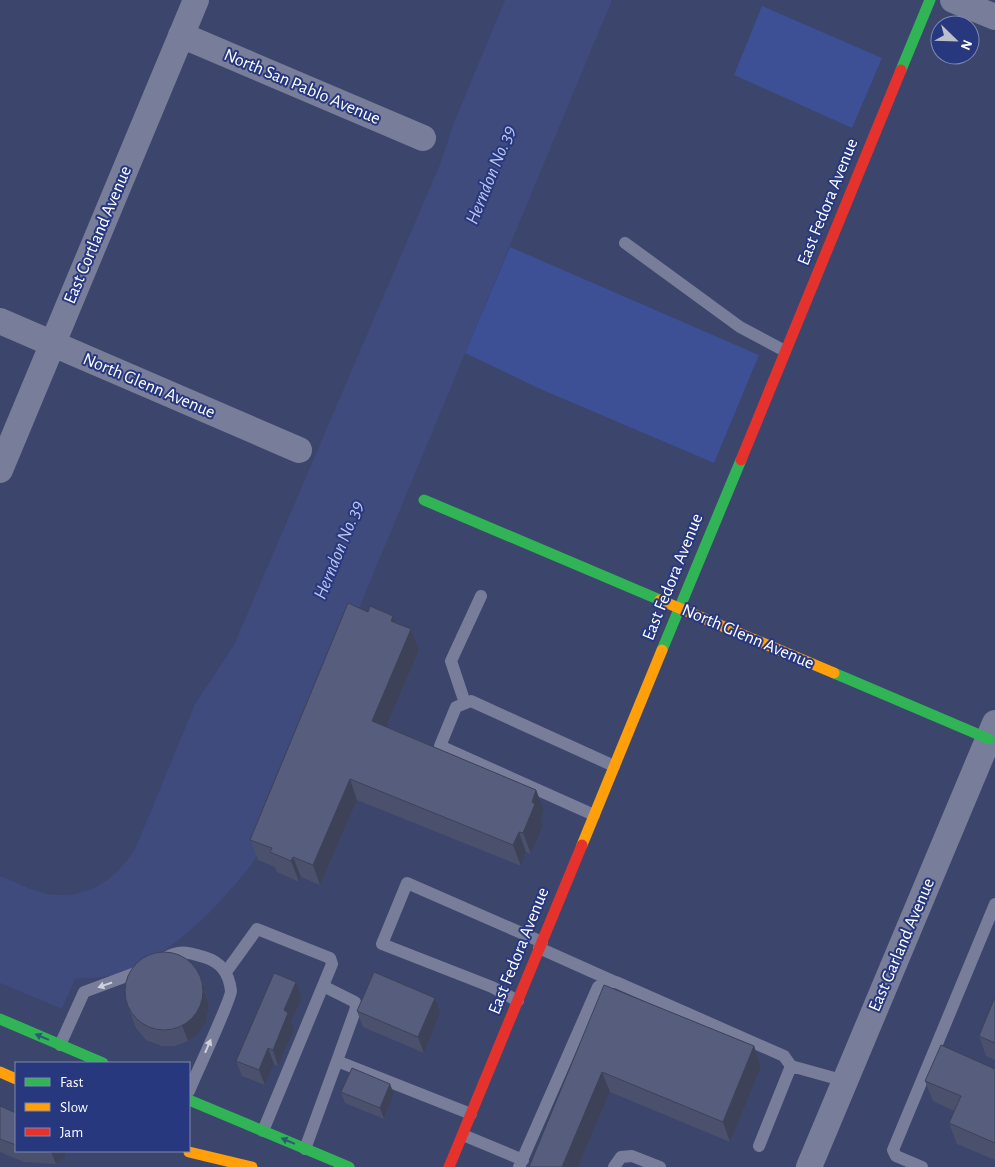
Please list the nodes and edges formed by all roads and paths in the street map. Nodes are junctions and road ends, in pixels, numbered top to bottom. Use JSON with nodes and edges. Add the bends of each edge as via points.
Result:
{"nodes":[{"id":1,"x":196,"y":0,"type":"edge"},
{"id":2,"x":930,"y":0,"type":"edge"},
{"id":3,"x":953,"y":0,"type":"edge"},
{"id":4,"x":995,"y":17,"type":"edge"},
{"id":5,"x":181,"y":35,"type":"junction"},
{"id":6,"x":423,"y":138,"type":"dead end"},
{"id":7,"x":625,"y":243,"type":"dead end"},
{"id":8,"x":0,"y":321,"type":"edge"},
{"id":9,"x":52,"y":344,"type":"junction"},
{"id":10,"x":785,"y":351,"type":"junction"},
{"id":11,"x":299,"y":450,"type":"dead end"},
{"id":12,"x":0,"y":470,"type":"edge"},
{"id":13,"x":424,"y":500,"type":"dead end"},
{"id":14,"x":481,"y":596,"type":"dead end"},
{"id":15,"x":678,"y":608,"type":"junction"},
{"id":16,"x":465,"y":703,"type":"junction"},
{"id":17,"x":992,"y":731,"type":"edge"},
{"id":18,"x":614,"y":766,"type":"junction"},
{"id":19,"x":594,"y":816,"type":"junction"},
{"id":20,"x":995,"y":904,"type":"edge"},
{"id":21,"x":540,"y":945,"type":"junction"},
{"id":22,"x":226,"y":972,"type":"junction"},
{"id":23,"x":616,"y":982,"type":"junction"},
{"id":24,"x":322,"y":986,"type":"junction"},
{"id":25,"x":518,"y":1001,"type":"junction"},
{"id":26,"x":0,"y":1019,"type":"edge"},
{"id":27,"x":60,"y":1045,"type":"junction"},
{"id":28,"x":336,"y":1061,"type":"junction"},
{"id":29,"x":101,"y":1062,"type":"edge"},
{"id":30,"x":791,"y":1066,"type":"junction"},
{"id":31,"x":0,"y":1072,"type":"edge"},
{"id":32,"x":15,"y":1079,"type":"edge"},
{"id":33,"x":845,"y":1081,"type":"junction"},
{"id":34,"x":190,"y":1089,"type":"edge"},
{"id":35,"x":190,"y":1100,"type":"edge"},
{"id":36,"x":471,"y":1114,"type":"junction"},
{"id":37,"x":263,"y":1131,"type":"junction"},
{"id":38,"x":463,"y":1135,"type":"junction"},
{"id":39,"x":759,"y":1146,"type":"dead end"},
{"id":40,"x":305,"y":1149,"type":"junction"},
{"id":41,"x":187,"y":1152,"type":"edge"},
{"id":42,"x":521,"y":1163,"type":"edge"},
{"id":43,"x":223,"y":1167,"type":"edge"},
{"id":44,"x":252,"y":1167,"type":"edge"},
{"id":45,"x":349,"y":1167,"type":"edge"},
{"id":46,"x":449,"y":1167,"type":"edge"},
{"id":47,"x":614,"y":1167,"type":"edge"},
{"id":48,"x":660,"y":1167,"type":"edge"},
{"id":49,"x":809,"y":1167,"type":"edge"},
{"id":50,"x":922,"y":1167,"type":"edge"}],
"edges":[{"from":1,"to":5,"type":"street","name":"East Cortland Avenue"},
{"from":2,"to":10,"type":"street","name":"East Fedora Avenue"},
{"from":3,"to":4,"type":"street"},
{"from":5,"to":6,"type":"street","name":"North San Pablo Avenue"},
{"from":5,"to":9,"type":"street","name":"East Cortland Avenue"},
{"from":7,"to":10,"type":"lane","via":[[740,327]]},
{"from":8,"to":9,"type":"street","name":"North Glenn Avenue"},
{"from":9,"to":11,"type":"street","name":"North Glenn Avenue"},
{"from":9,"to":12,"type":"street","name":"East Cortland Avenue"},
{"from":10,"to":15,"type":"street","name":"East Fedora Avenue"},
{"from":13,"to":15,"type":"street","name":"North Glenn Avenue"},
{"from":14,"to":16,"type":"lane","via":[[451,661]]},
{"from":15,"to":17,"type":"street","name":"North Glenn Avenue"},
{"from":15,"to":18,"type":"street","name":"East Fedora Avenue"},
{"from":16,"to":18,"type":"lane","via":[[471,701]]},
{"from":16,"to":19,"type":"lane","via":[[456,707],[440,746]]},
{"from":17,"to":33,"type":"street","name":"East Garland Avenue"},
{"from":18,"to":19,"type":"street","name":"East Fedora Avenue"},
{"from":19,"to":21,"type":"street","name":"East Fedora Avenue"},
{"from":20,"to":50,"type":"lane","via":[[893,1150],[896,1156]]},
{"from":21,"to":23,"type":"lane"},
{"from":21,"to":25,"type":"street","name":"East Fedora Avenue"},
{"from":21,"to":25,"type":"lane","via":[[407,882],[382,944],[492,987]]},
{"from":22,"to":24,"type":"lane","via":[[257,929],[330,958],[332,964]]},
{"from":22,"to":27,"type":"lane","one_way":true,"via":[[216,961],[190,952],[175,952],[137,974],[84,992]]},
{"from":34,"to":22,"type":"lane","one_way":true,"via":[[231,992]]},
{"from":23,"to":30,"type":"lane","via":[[784,1056]]},
{"from":23,"to":42,"type":"lane","via":[[598,987]]},
{"from":24,"to":28,"type":"lane","via":[[355,1002],[356,1008]]},
{"from":24,"to":37,"type":"lane"},
{"from":25,"to":36,"type":"street","name":"East Fedora Avenue"},
{"from":27,"to":26,"type":"street","one_way":true},
{"from":27,"to":29,"type":"street"},
{"from":28,"to":36,"type":"lane"},
{"from":28,"to":40,"type":"lane"},
{"from":30,"to":33,"type":"lane"},
{"from":30,"to":39,"type":"lane"},
{"from":31,"to":32,"type":"street"},
{"from":33,"to":49,"type":"street","name":"East Garland Avenue"},
{"from":35,"to":37,"type":"street"},
{"from":36,"to":38,"type":"street","name":"East Fedora Avenue"},
{"from":40,"to":37,"type":"street","one_way":true},
{"from":38,"to":42,"type":"lane"},
{"from":38,"to":46,"type":"street","name":"East Fedora Avenue"},
{"from":40,"to":45,"type":"street"},
{"from":41,"to":43,"type":"street"},
{"from":41,"to":44,"type":"street"},
{"from":47,"to":48,"type":"lane","via":[[621,1157],[632,1156]]}]}
